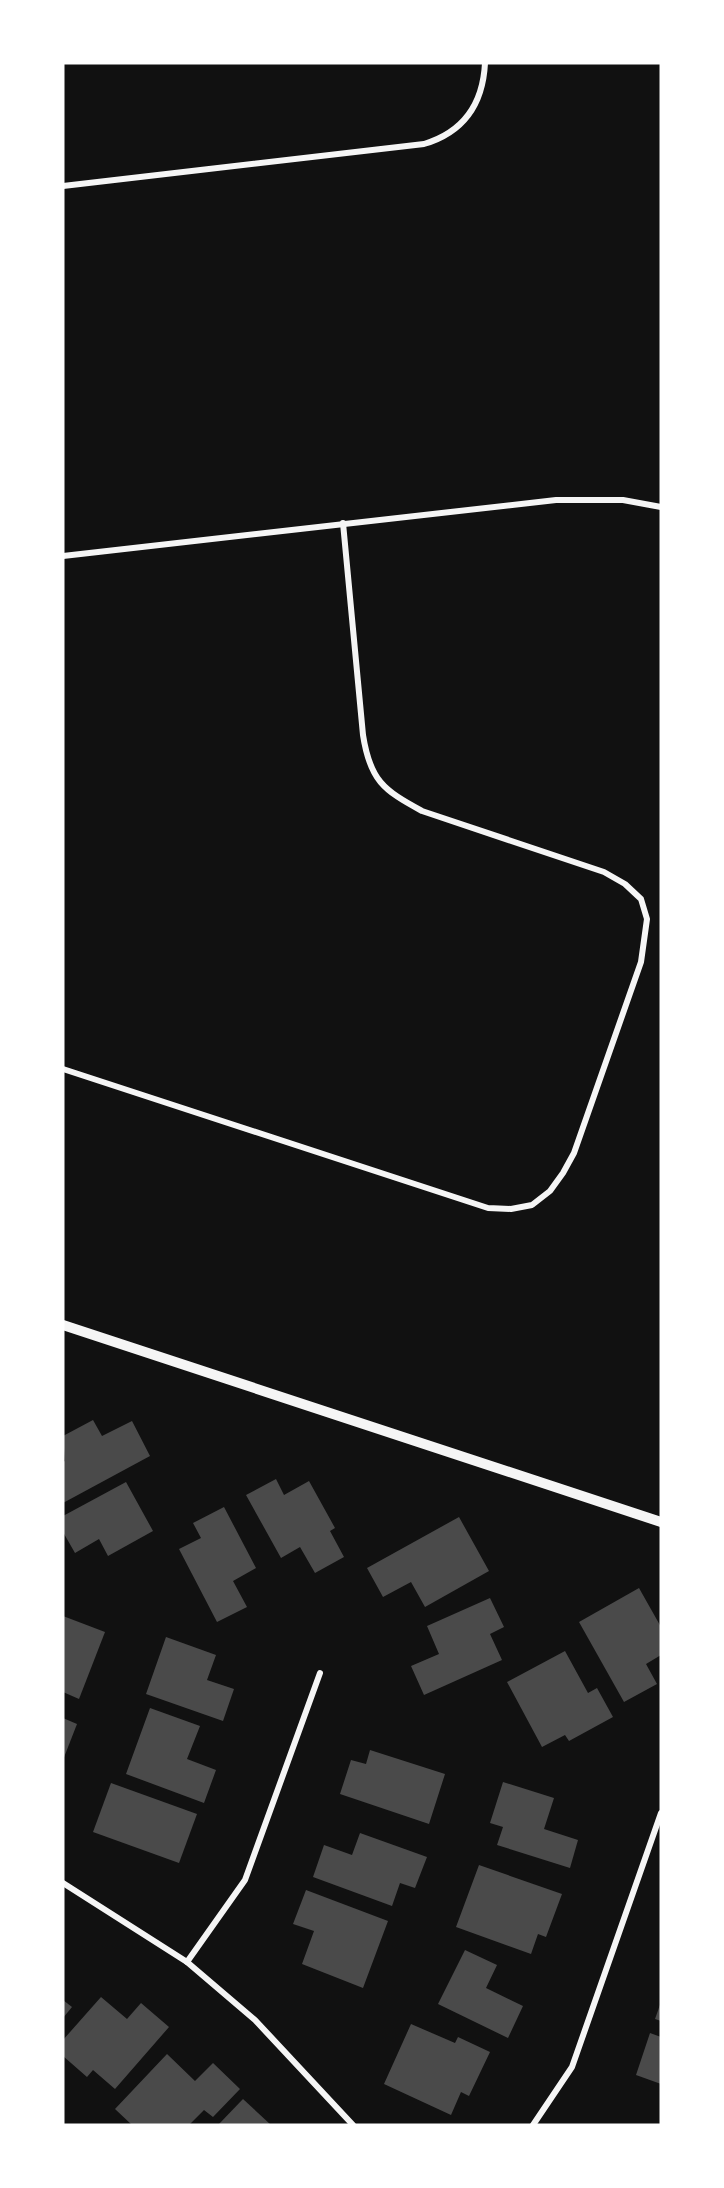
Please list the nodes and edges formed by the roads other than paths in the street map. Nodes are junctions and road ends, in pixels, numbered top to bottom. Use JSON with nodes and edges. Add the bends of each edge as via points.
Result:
{"nodes":[{"id":1,"x":485,"y":63,"type":"edge"},
{"id":2,"x":63,"y":186,"type":"edge"},
{"id":3,"x":661,"y":507,"type":"edge"},
{"id":4,"x":343,"y":524,"type":"junction"},
{"id":5,"x":63,"y":556,"type":"edge"},
{"id":6,"x":63,"y":1069,"type":"edge"},
{"id":7,"x":63,"y":1325,"type":"edge"},
{"id":8,"x":661,"y":1522,"type":"edge"},
{"id":9,"x":321,"y":1673,"type":"dead end"},
{"id":10,"x":661,"y":1814,"type":"edge"},
{"id":11,"x":63,"y":1882,"type":"edge"},
{"id":12,"x":187,"y":1962,"type":"junction"},
{"id":13,"x":352,"y":2125,"type":"edge"},
{"id":14,"x":533,"y":2125,"type":"edge"}],
"edges":[{"from":1,"to":2,"type":"street","via":[[481,91],[465,122],[453,132],[424,144]]},
{"from":3,"to":4,"type":"street","via":[[623,500],[556,500]]},
{"from":4,"to":5,"type":"street"},
{"from":4,"to":6,"type":"street","via":[[366,759],[377,782],[422,811],[604,872],[641,899],[647,920],[641,962],[574,1153],[550,1191],[532,1205],[488,1208]]},
{"from":7,"to":8,"type":"street"},
{"from":9,"to":12,"type":"street","via":[[245,1880]]},
{"from":10,"to":14,"type":"street","via":[[572,2067]]},
{"from":11,"to":12,"type":"street"},
{"from":12,"to":13,"type":"street","via":[[255,2020]]}]}
